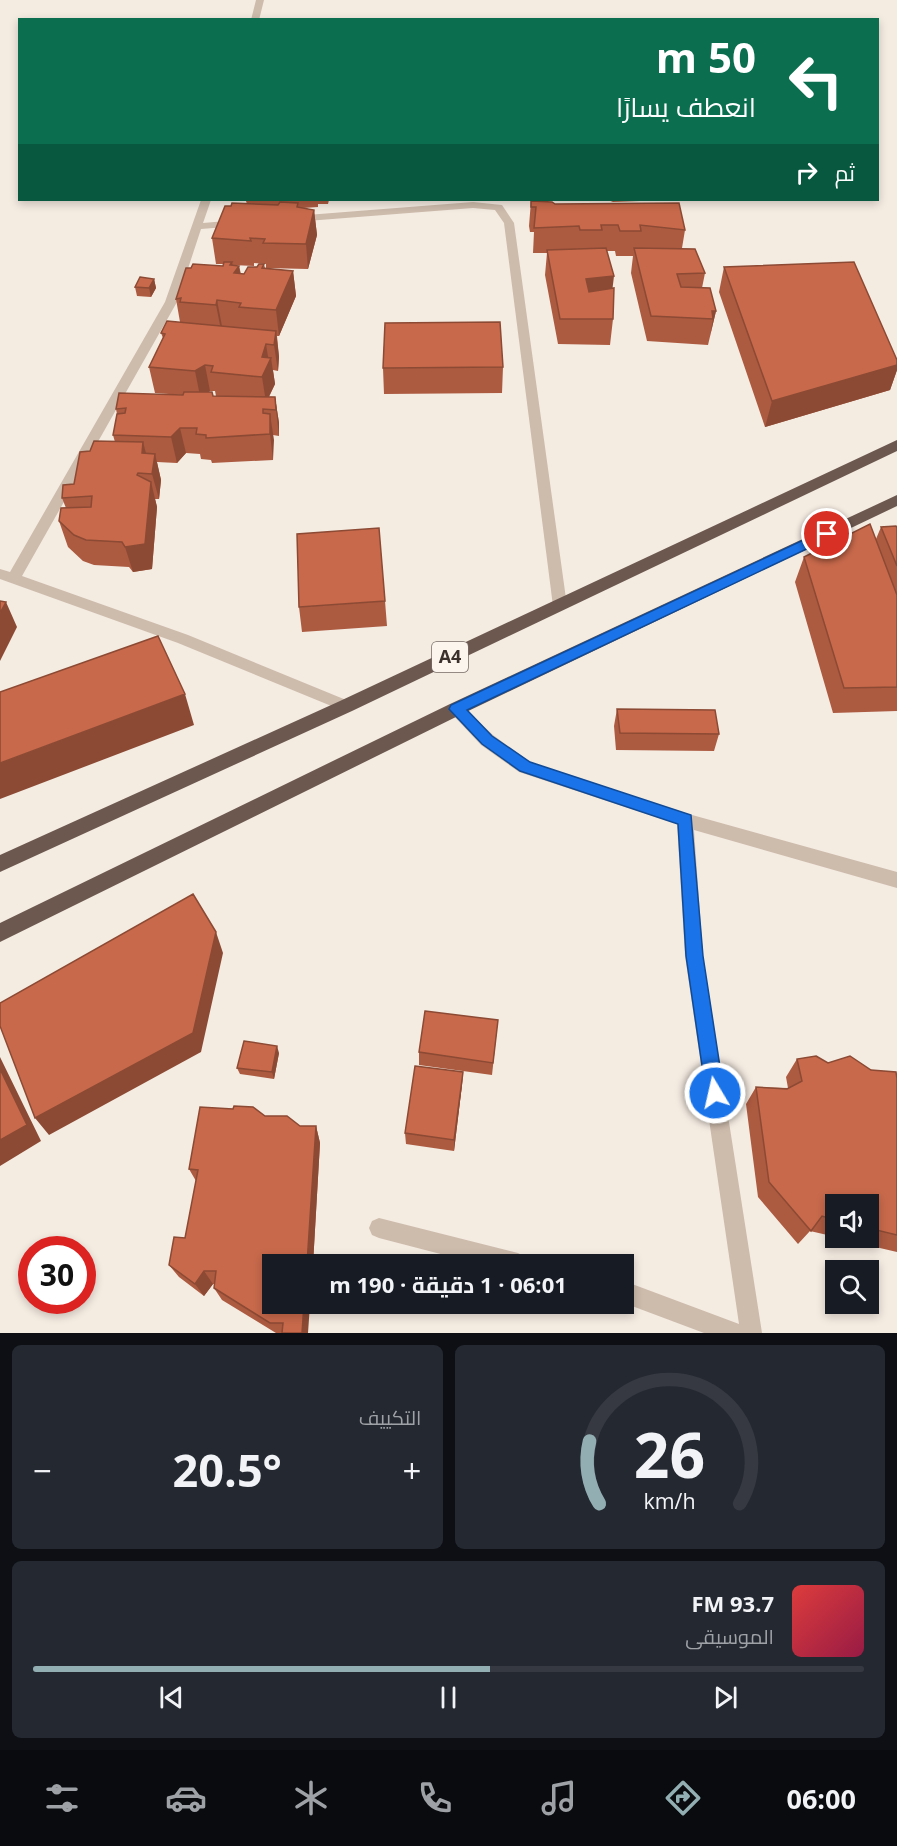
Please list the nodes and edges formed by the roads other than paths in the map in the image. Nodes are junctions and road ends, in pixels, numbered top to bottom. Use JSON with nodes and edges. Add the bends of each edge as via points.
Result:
{"nodes":[{"id":1,"x":260,"y":0,"type":"edge"},
{"id":2,"x":256,"y":18,"type":"edge"},
{"id":3,"x":206,"y":201,"type":"edge"},
{"id":4,"x":282,"y":220,"type":"edge"},
{"id":5,"x":246,"y":223,"type":"edge"},
{"id":6,"x":199,"y":226,"type":"junction"},
{"id":7,"x":897,"y":445,"type":"edge"},
{"id":8,"x":897,"y":500,"type":"edge"},
{"id":9,"x":7,"y":576,"type":"edge"},
{"id":10,"x":560,"y":606,"type":"junction"},
{"id":11,"x":346,"y":706,"type":"junction"},
{"id":12,"x":456,"y":709,"type":"junction"},
{"id":13,"x":685,"y":819,"type":"junction"},
{"id":14,"x":0,"y":864,"type":"edge"},
{"id":15,"x":897,"y":880,"type":"edge"},
{"id":16,"x":0,"y":933,"type":"edge"},
{"id":17,"x":379,"y":1228,"type":"dead end"},
{"id":18,"x":479,"y":1254,"type":"edge"},
{"id":19,"x":634,"y":1296,"type":"edge"},
{"id":20,"x":733,"y":1333,"type":"edge"},
{"id":21,"x":751,"y":1333,"type":"edge"}],
"edges":[{"from":1,"to":2,"type":"street"},
{"from":3,"to":6,"type":"street"},
{"from":4,"to":10,"type":"street","via":[[473,205],[503,211],[509,223],[520,288]]},
{"from":5,"to":6,"type":"street"},
{"from":6,"to":9,"type":"street","via":[[171,302]]},
{"from":7,"to":10,"type":"highway","number":"A4"},
{"from":8,"to":12,"type":"highway","number":"A4"},
{"from":9,"to":11,"type":"street","via":[[183,639]]},
{"from":10,"to":11,"type":"highway","number":"A4"},
{"from":11,"to":14,"type":"highway","number":"A4"},
{"from":12,"to":13,"type":"street","via":[[487,740],[525,767]]},
{"from":12,"to":16,"type":"highway","number":"A4"},
{"from":13,"to":15,"type":"street"},
{"from":13,"to":21,"type":"street","via":[[694,956]]},
{"from":17,"to":18,"type":"street"},
{"from":19,"to":20,"type":"street"}]}
